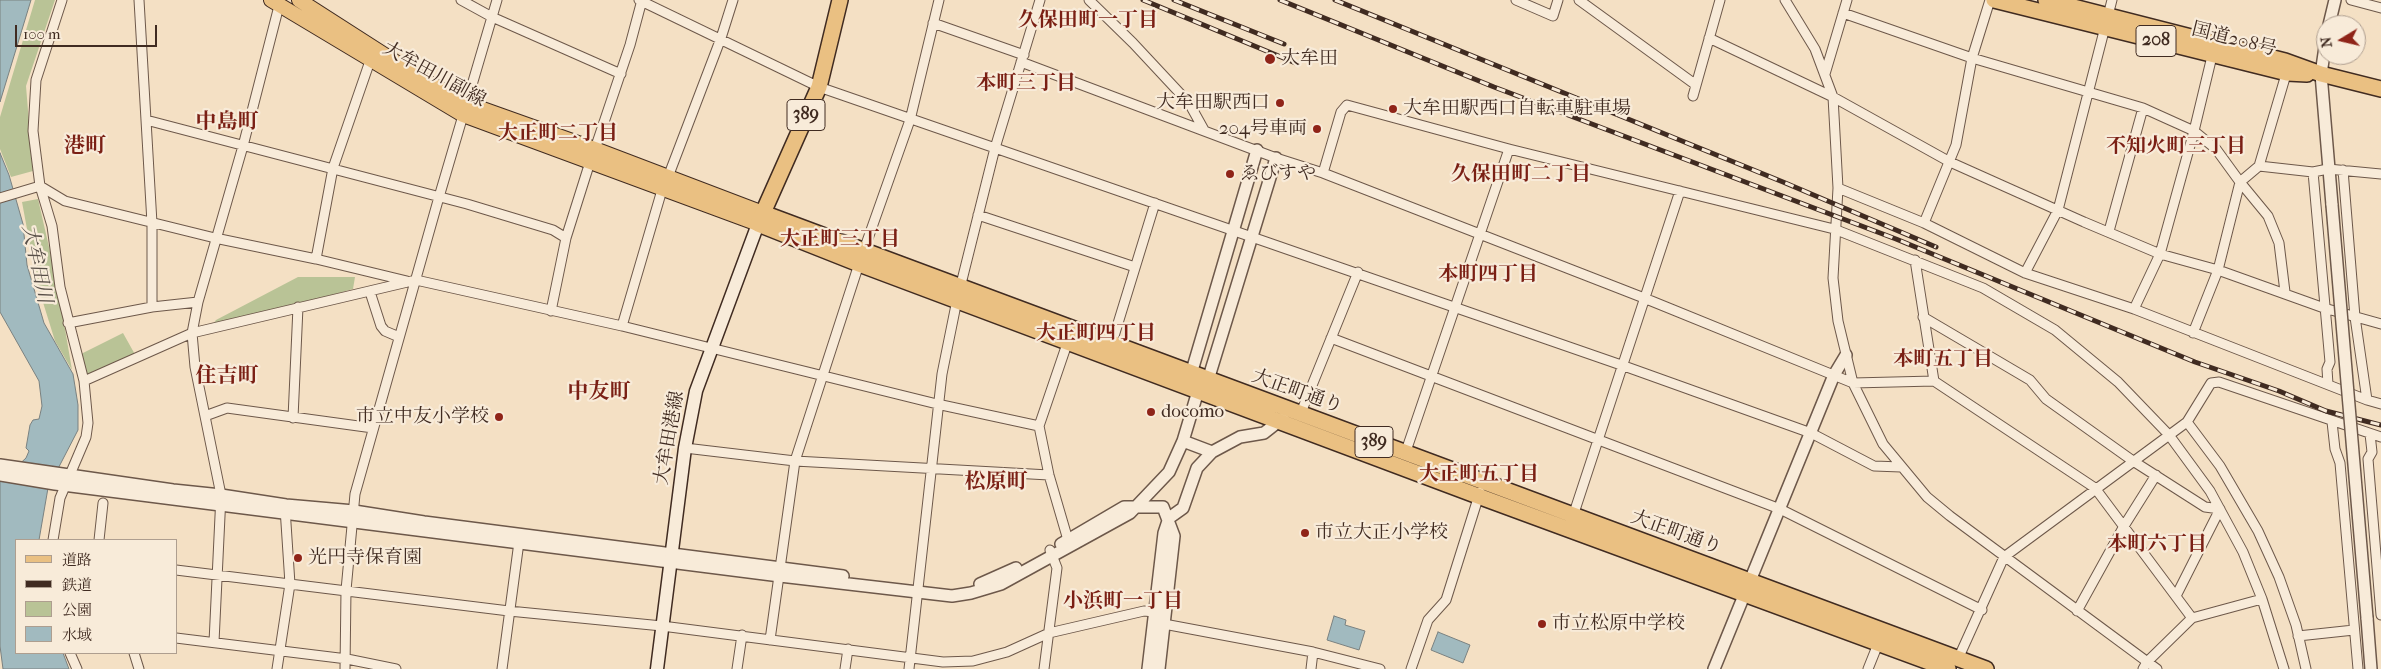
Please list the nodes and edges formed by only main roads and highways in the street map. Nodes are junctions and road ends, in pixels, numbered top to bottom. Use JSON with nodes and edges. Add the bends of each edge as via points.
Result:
{"nodes":[{"id":1,"x":298,"y":0,"type":"edge"},
{"id":2,"x":840,"y":0,"type":"edge"},
{"id":3,"x":1994,"y":0,"type":"edge"},
{"id":4,"x":2046,"y":0,"type":"edge"},
{"id":5,"x":277,"y":2,"type":"edge"},
{"id":6,"x":2105,"y":22,"type":"junction"},
{"id":7,"x":2381,"y":89,"type":"edge"},
{"id":8,"x":464,"y":109,"type":"junction"},
{"id":9,"x":760,"y":218,"type":"junction"},
{"id":10,"x":959,"y":293,"type":"junction"},
{"id":11,"x":1109,"y":350,"type":"junction"},
{"id":12,"x":1203,"y":386,"type":"junction"},
{"id":13,"x":1289,"y":415,"type":"junction"},
{"id":14,"x":1481,"y":489,"type":"junction"},
{"id":15,"x":1748,"y":588,"type":"junction"},
{"id":16,"x":1953,"y":664,"type":"edge"},
{"id":17,"x":657,"y":669,"type":"edge"},
{"id":18,"x":1986,"y":669,"type":"edge"}],
"edges":[{"from":1,"to":8,"type":"main road","name":"大牟田川副線","via":[[422,78]]},
{"from":2,"to":9,"type":"highway","number":"389","via":[[819,87]]},
{"from":3,"to":6,"type":"highway","name":"国道208号","number":"208"},
{"from":4,"to":6,"type":"highway","name":"国道208号","number":"208"},
{"from":5,"to":8,"type":"main road","name":"大牟田川副線","via":[[370,62]]},
{"from":6,"to":7,"type":"highway","name":"国道208号","number":"208"},
{"from":8,"to":9,"type":"main road","name":"大牟田川副線","via":[[662,190]]},
{"from":8,"to":9,"type":"main road","name":"大牟田川副線","via":[[595,149]]},
{"from":9,"to":10,"type":"highway","name":"大正町通り","number":"389"},
{"from":9,"to":17,"type":"main road","name":"大牟田港線","via":[[696,391],[685,448]]},
{"from":10,"to":11,"type":"highway","name":"大正町通り","number":"389"},
{"from":10,"to":11,"type":"highway","name":"大正町通り","number":"389","via":[[1068,341]]},
{"from":11,"to":12,"type":"highway","name":"大正町通り","number":"389"},
{"from":11,"to":12,"type":"highway","name":"大正町通り","number":"389","via":[[1190,374]]},
{"from":12,"to":13,"type":"highway","name":"大正町通り","number":"389"},
{"from":13,"to":14,"type":"highway","name":"大正町通り","number":"389"},
{"from":13,"to":14,"type":"highway","name":"大正町通り","number":"389","via":[[1405,454]]},
{"from":14,"to":15,"type":"highway","name":"大正町通り","number":"389"},
{"from":14,"to":15,"type":"highway","name":"大正町通り","number":"389","via":[[1573,516]]},
{"from":15,"to":16,"type":"highway","name":"大正町通り","number":"389"},
{"from":15,"to":16,"type":"highway","name":"大正町通り","number":"389","via":[[1878,644]]},
{"from":16,"to":18,"type":"highway","name":"大正町通り","number":"389"}]}
